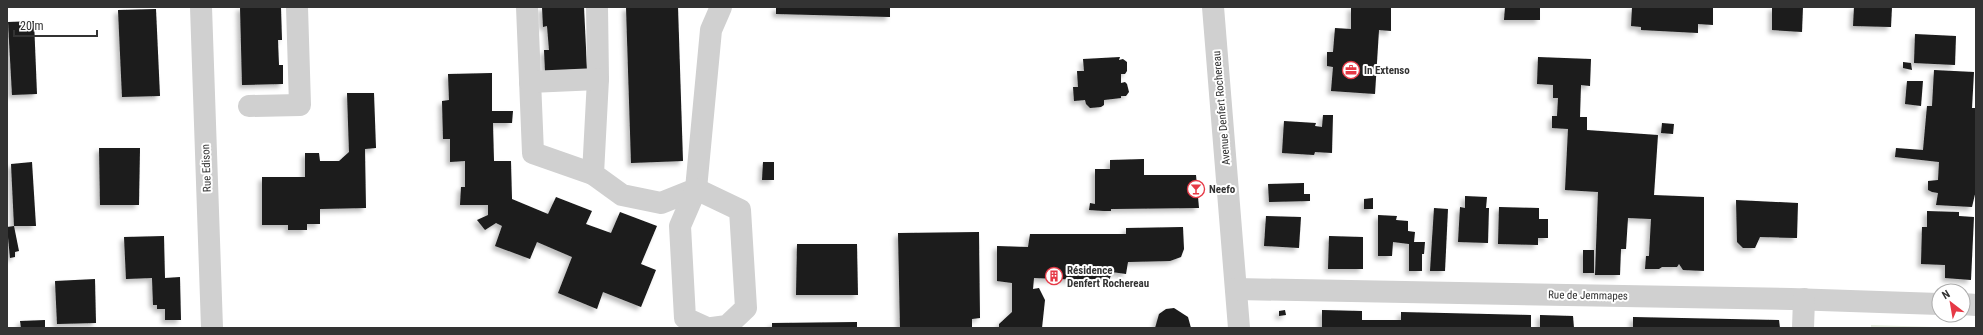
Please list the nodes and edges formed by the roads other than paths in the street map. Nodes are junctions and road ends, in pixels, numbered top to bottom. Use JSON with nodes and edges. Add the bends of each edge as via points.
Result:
{"nodes":[{"id":1,"x":201,"y":7,"type":"edge"},
{"id":2,"x":298,"y":7,"type":"edge"},
{"id":3,"x":527,"y":7,"type":"edge"},
{"id":4,"x":597,"y":7,"type":"edge"},
{"id":5,"x":721,"y":7,"type":"edge"},
{"id":6,"x":1213,"y":7,"type":"edge"},
{"id":7,"x":598,"y":79,"type":"junction"},
{"id":8,"x":530,"y":82,"type":"junction"},
{"id":9,"x":249,"y":106,"type":"dead end"},
{"id":10,"x":593,"y":174,"type":"junction"},
{"id":11,"x":696,"y":189,"type":"junction"},
{"id":12,"x":1236,"y":289,"type":"junction"},
{"id":13,"x":1804,"y":299,"type":"junction"},
{"id":14,"x":1931,"y":304,"type":"edge"},
{"id":15,"x":212,"y":328,"type":"edge"},
{"id":16,"x":707,"y":328,"type":"edge"},
{"id":17,"x":712,"y":328,"type":"edge"},
{"id":18,"x":1239,"y":328,"type":"edge"},
{"id":19,"x":1803,"y":328,"type":"edge"}],
"edges":[{"from":1,"to":15,"type":"street","name":"Rue Edison"},
{"from":2,"to":9,"type":"street","via":[[300,105]]},
{"from":3,"to":8,"type":"street"},
{"from":4,"to":7,"type":"street"},
{"from":5,"to":11,"type":"street","via":[[712,30]]},
{"from":6,"to":12,"type":"street","name":"Avenue Denfert Rochereau"},
{"from":7,"to":8,"type":"street"},
{"from":7,"to":10,"type":"street"},
{"from":8,"to":10,"type":"street","via":[[533,153]]},
{"from":10,"to":11,"type":"street","via":[[622,195],[661,203]]},
{"from":11,"to":16,"type":"street","via":[[680,226],[685,318]]},
{"from":11,"to":17,"type":"street","via":[[740,210],[746,308],[727,326]]},
{"from":12,"to":13,"type":"street","name":"Rue de Jemmapes"},
{"from":12,"to":18,"type":"street","name":"Avenue Denfert Rochereau"},
{"from":13,"to":14,"type":"street","name":"Rue de Jemmapes"},
{"from":13,"to":19,"type":"street"}]}
